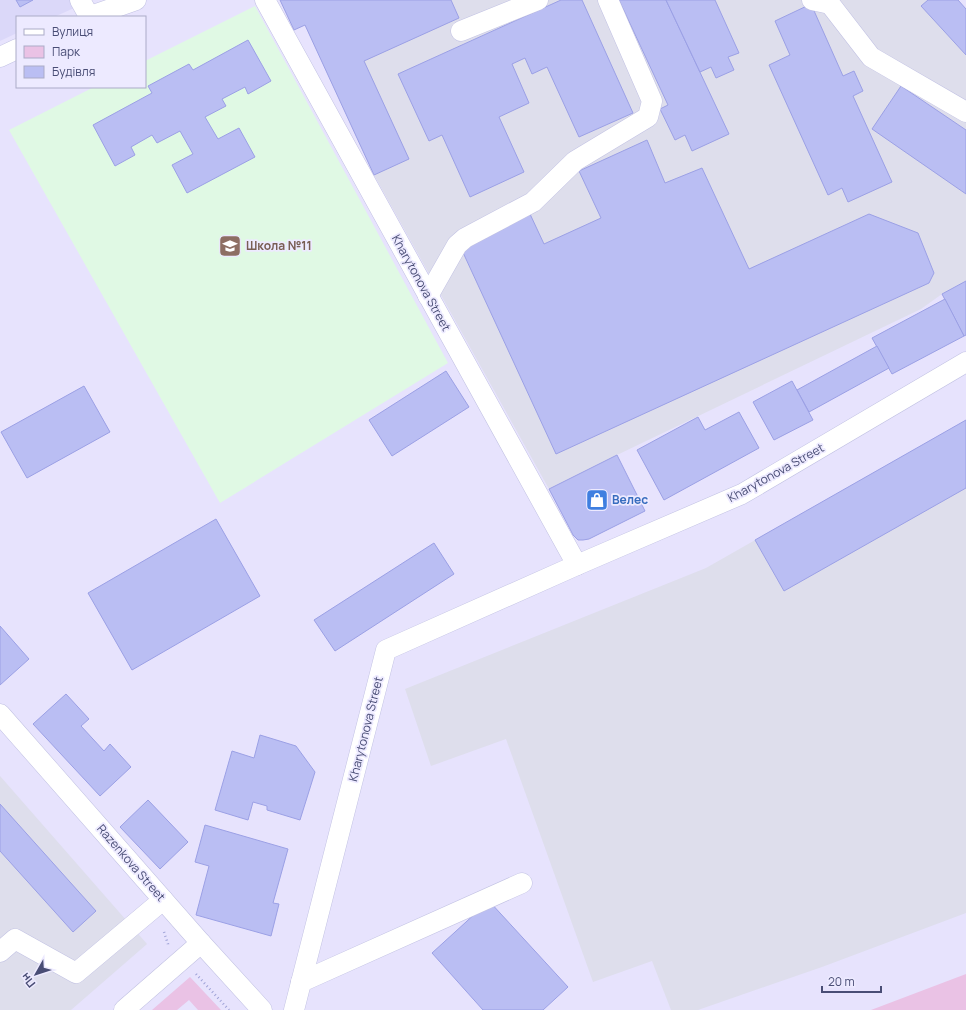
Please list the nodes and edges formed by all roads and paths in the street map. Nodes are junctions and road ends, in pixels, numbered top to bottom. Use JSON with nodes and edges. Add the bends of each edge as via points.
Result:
{"nodes":[{"id":1,"x":136,"y":0,"type":"edge"},
{"id":2,"x":265,"y":0,"type":"edge"},
{"id":3,"x":538,"y":0,"type":"edge"},
{"id":4,"x":608,"y":0,"type":"edge"},
{"id":5,"x":812,"y":0,"type":"edge"},
{"id":6,"x":86,"y":11,"type":"edge"},
{"id":7,"x":461,"y":31,"type":"dead end"},
{"id":8,"x":16,"y":49,"type":"edge"},
{"id":9,"x":0,"y":56,"type":"edge"},
{"id":10,"x":966,"y":112,"type":"edge"},
{"id":11,"x":428,"y":296,"type":"junction"},
{"id":12,"x":966,"y":362,"type":"edge"},
{"id":13,"x":577,"y":565,"type":"junction"},
{"id":14,"x":0,"y":714,"type":"edge"},
{"id":15,"x":522,"y":883,"type":"dead end"},
{"id":16,"x":156,"y":906,"type":"junction"},
{"id":17,"x":201,"y":943,"type":"junction"},
{"id":18,"x":168,"y":944,"type":"junction"},
{"id":19,"x":0,"y":952,"type":"edge"},
{"id":20,"x":174,"y":955,"type":"junction"},
{"id":21,"x":301,"y":982,"type":"junction"},
{"id":22,"x":124,"y":1010,"type":"edge"},
{"id":23,"x":229,"y":1010,"type":"edge"},
{"id":24,"x":262,"y":1010,"type":"edge"},
{"id":25,"x":294,"y":1010,"type":"edge"}],
"edges":[{"from":1,"to":6,"type":"street"},
{"from":2,"to":11,"type":"street","name":"Kharytonova Street"},
{"from":3,"to":7,"type":"street"},
{"from":4,"to":11,"type":"street","via":[[652,101],[648,116],[576,161],[533,202],[465,238],[457,245]]},
{"from":5,"to":10,"type":"street","via":[[830,4],[871,57]]},
{"from":8,"to":9,"type":"street"},
{"from":11,"to":13,"type":"street","name":"Kharytonova Street"},
{"from":12,"to":13,"type":"street","name":"Kharytonova Street","via":[[742,494]]},
{"from":13,"to":21,"type":"street","name":"Kharytonova Street","via":[[386,650]]},
{"from":14,"to":16,"type":"street","name":"Razenkova Street"},
{"from":15,"to":21,"type":"street"},
{"from":16,"to":17,"type":"street","name":"Razenkova Street"},
{"from":16,"to":18,"type":"path"},
{"from":16,"to":19,"type":"street","via":[[76,973],[15,939]]},
{"from":17,"to":20,"type":"street"},
{"from":17,"to":24,"type":"street","name":"Razenkova Street"},
{"from":18,"to":20,"type":"path"},
{"from":18,"to":20,"type":"path"},
{"from":20,"to":22,"type":"street"},
{"from":20,"to":23,"type":"path"},
{"from":21,"to":25,"type":"street","name":"Kharytonova Street"}]}
